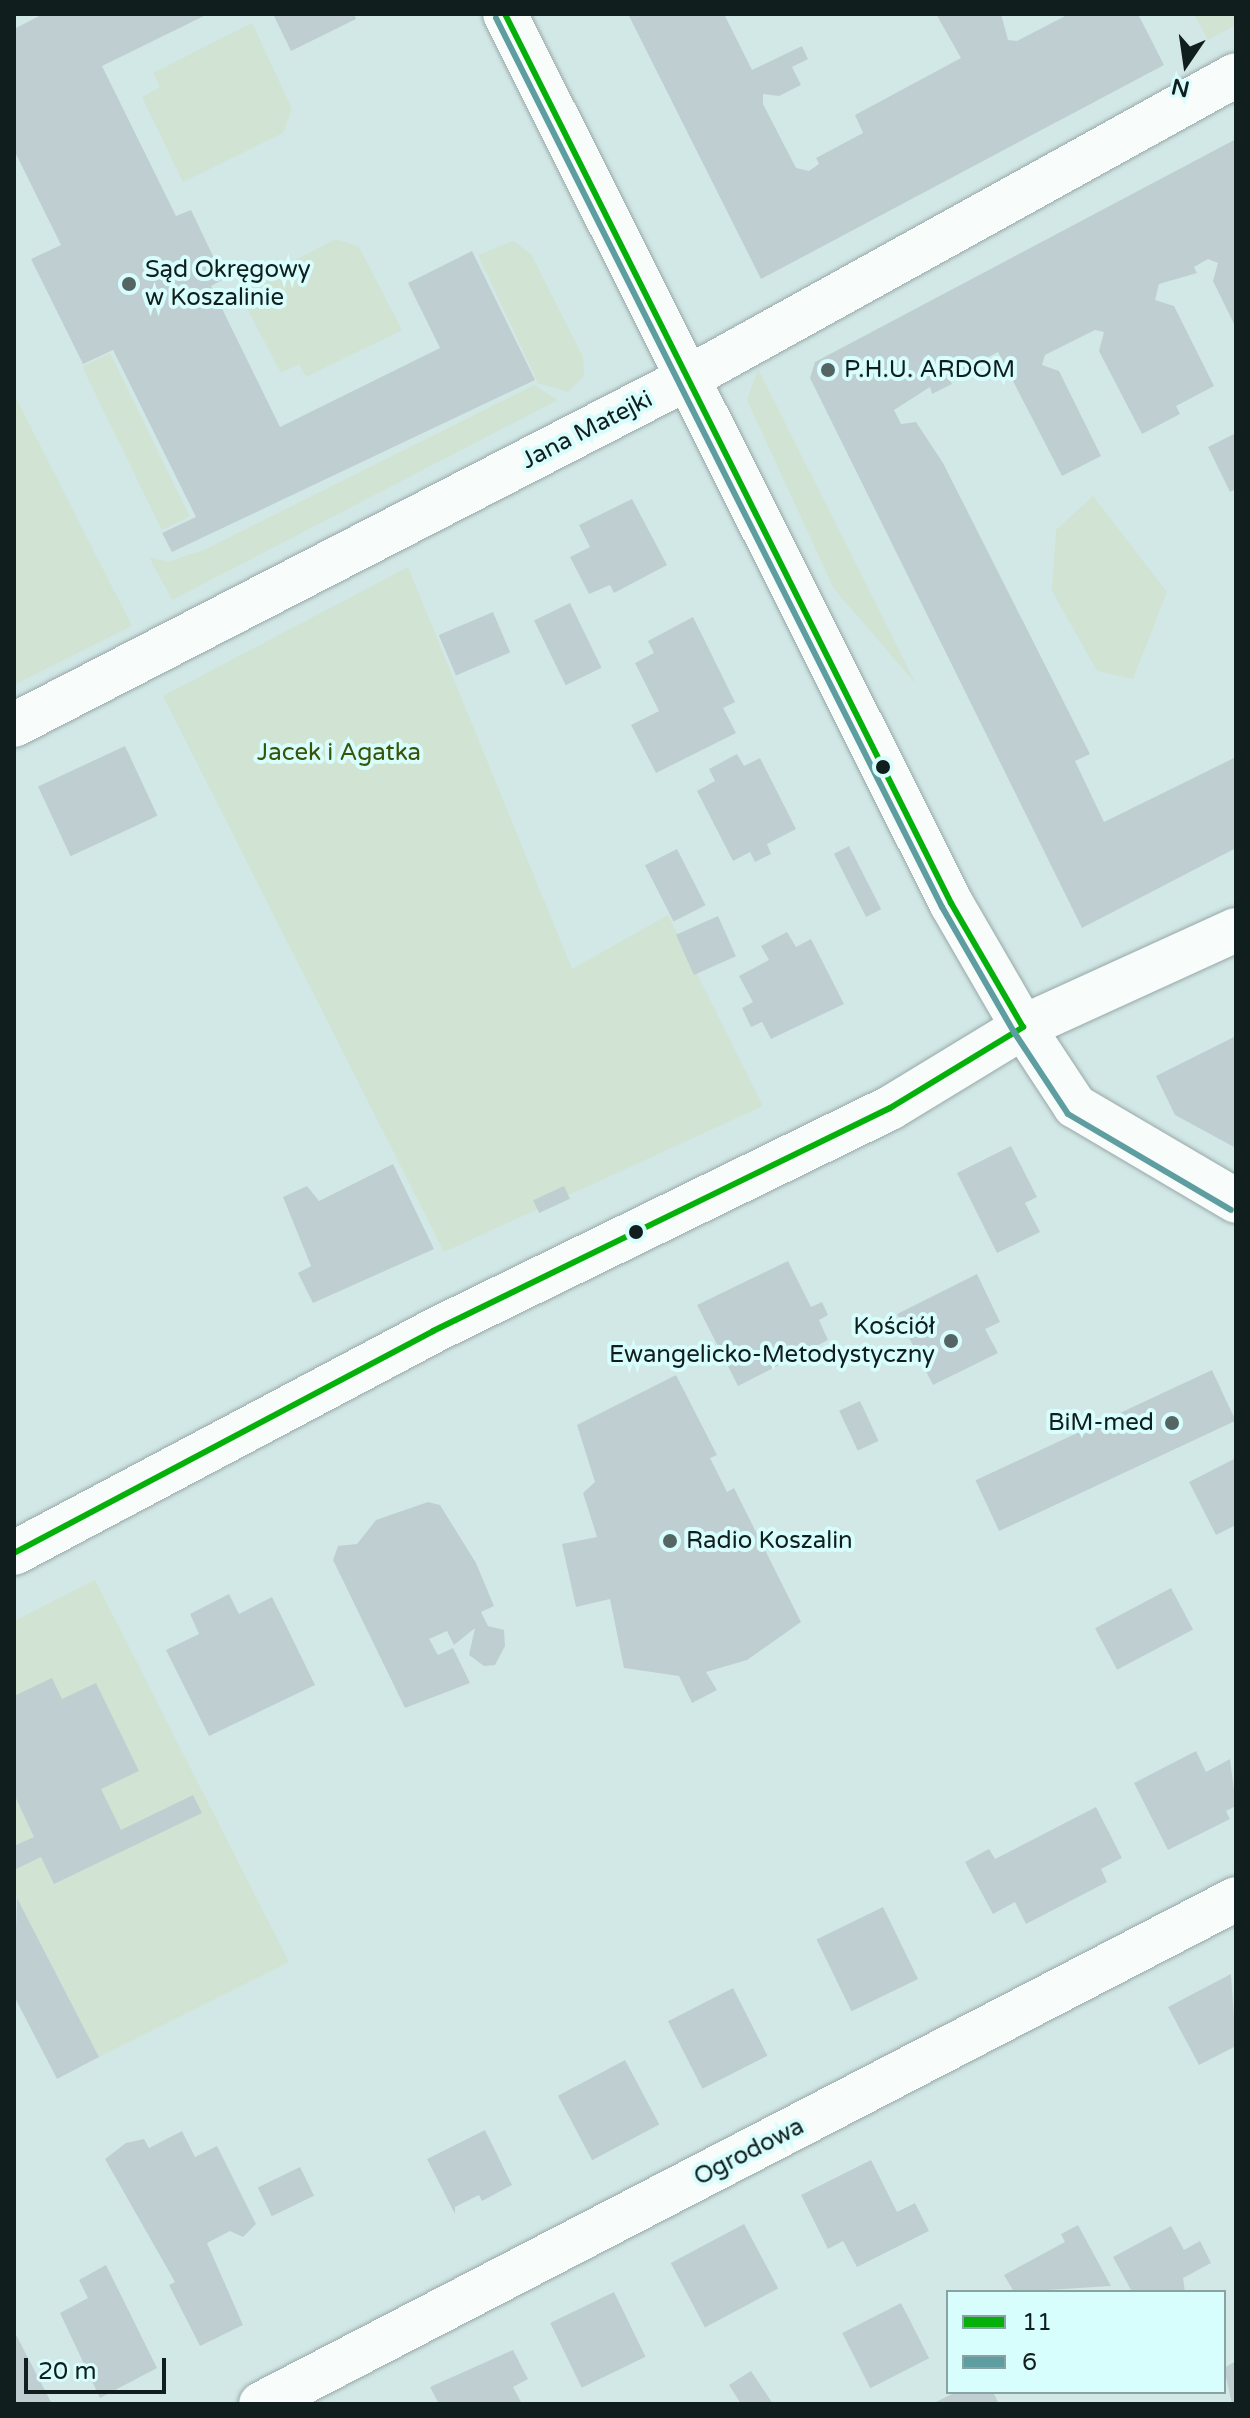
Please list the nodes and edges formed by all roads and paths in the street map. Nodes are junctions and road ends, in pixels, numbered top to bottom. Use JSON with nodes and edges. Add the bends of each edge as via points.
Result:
{"nodes":[{"id":1,"x":505,"y":14,"type":"edge"},
{"id":2,"x":1236,"y":75,"type":"edge"},
{"id":3,"x":686,"y":379,"type":"junction"},
{"id":4,"x":14,"y":725,"type":"edge"},
{"id":5,"x":1236,"y":930,"type":"edge"},
{"id":6,"x":1023,"y":1027,"type":"junction"},
{"id":7,"x":1236,"y":1201,"type":"edge"},
{"id":8,"x":14,"y":1553,"type":"edge"},
{"id":9,"x":1236,"y":1899,"type":"edge"},
{"id":10,"x":261,"y":2404,"type":"edge"}],
"edges":[{"from":1,"to":3,"type":"street"},
{"from":2,"to":3,"type":"street","name":"Jana Matejki"},
{"from":3,"to":4,"type":"street","name":"Jana Matejki"},
{"from":3,"to":6,"type":"street","via":[[951,903]]},
{"from":5,"to":6,"type":"street"},
{"from":6,"to":7,"type":"street","via":[[1075,1106]]},
{"from":6,"to":8,"type":"street","via":[[890,1108],[433,1331]]},
{"from":9,"to":10,"type":"street","name":"Ogrodowa"}]}
